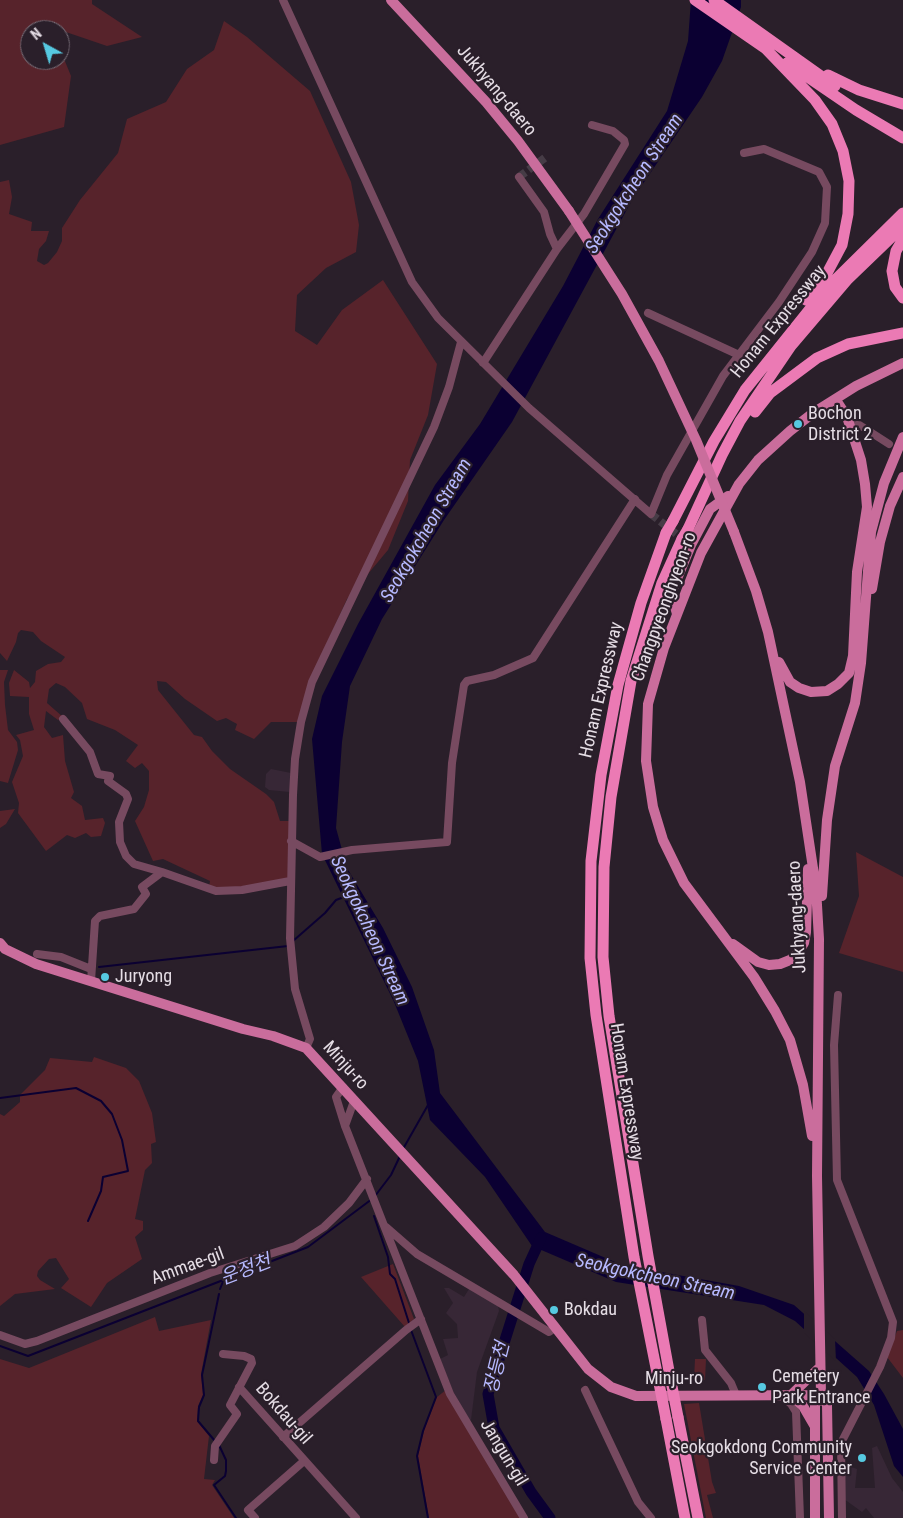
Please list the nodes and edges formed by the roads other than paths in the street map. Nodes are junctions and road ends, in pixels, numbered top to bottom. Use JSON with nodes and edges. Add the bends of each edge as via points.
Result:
{"nodes":[{"id":1,"x":283,"y":0,"type":"edge"},
{"id":2,"x":391,"y":0,"type":"edge"},
{"id":3,"x":695,"y":0,"type":"edge"},
{"id":4,"x":714,"y":0,"type":"edge"},
{"id":5,"x":766,"y":42,"type":"junction"},
{"id":6,"x":903,"y":104,"type":"edge"},
{"id":7,"x":592,"y":125,"type":"dead end"},
{"id":8,"x":903,"y":130,"type":"edge"},
{"id":9,"x":903,"y":138,"type":"edge"},
{"id":10,"x":744,"y":153,"type":"dead end"},
{"id":11,"x":519,"y":177,"type":"dead end"},
{"id":12,"x":903,"y":213,"type":"edge"},
{"id":13,"x":903,"y":226,"type":"edge"},
{"id":14,"x":903,"y":239,"type":"edge"},
{"id":15,"x":557,"y":249,"type":"junction"},
{"id":16,"x":903,"y":298,"type":"edge"},
{"id":17,"x":648,"y":313,"type":"dead end"},
{"id":18,"x":903,"y":333,"type":"edge"},
{"id":19,"x":461,"y":342,"type":"junction"},
{"id":20,"x":779,"y":345,"type":"junction"},
{"id":21,"x":739,"y":355,"type":"junction"},
{"id":22,"x":482,"y":363,"type":"junction"},
{"id":23,"x":903,"y":363,"type":"edge"},
{"id":24,"x":836,"y":400,"type":"junction"},
{"id":25,"x":847,"y":417,"type":"junction"},
{"id":26,"x":903,"y":437,"type":"edge"},
{"id":27,"x":889,"y":444,"type":"dead end"},
{"id":28,"x":903,"y":477,"type":"edge"},
{"id":29,"x":708,"y":485,"type":"junction"},
{"id":30,"x":635,"y":499,"type":"junction"},
{"id":31,"x":768,"y":632,"type":"junction"},
{"id":32,"x":863,"y":634,"type":"junction"},
{"id":33,"x":63,"y":719,"type":"dead end"},
{"id":34,"x":808,"y":835,"type":"junction"},
{"id":35,"x":291,"y":841,"type":"junction"},
{"id":36,"x":162,"y":872,"type":"junction"},
{"id":37,"x":290,"y":881,"type":"junction"},
{"id":38,"x":723,"y":936,"type":"junction"},
{"id":39,"x":819,"y":939,"type":"junction"},
{"id":40,"x":0,"y":944,"type":"edge"},
{"id":41,"x":37,"y":954,"type":"dead end"},
{"id":42,"x":91,"y":969,"type":"junction"},
{"id":43,"x":90,"y":980,"type":"junction"},
{"id":44,"x":838,"y":994,"type":"dead end"},
{"id":45,"x":306,"y":1048,"type":"junction"},
{"id":46,"x":343,"y":1087,"type":"junction"},
{"id":47,"x":354,"y":1100,"type":"junction"},
{"id":48,"x":345,"y":1126,"type":"junction"},
{"id":49,"x":817,"y":1176,"type":"junction"},
{"id":50,"x":368,"y":1183,"type":"junction"},
{"id":51,"x":384,"y":1225,"type":"junction"},
{"id":52,"x":421,"y":1319,"type":"junction"},
{"id":53,"x":702,"y":1320,"type":"dead end"},
{"id":54,"x":556,"y":1327,"type":"junction"},
{"id":55,"x":0,"y":1335,"type":"edge"},
{"id":56,"x":224,"y":1354,"type":"dead end"},
{"id":57,"x":820,"y":1366,"type":"junction"},
{"id":58,"x":239,"y":1387,"type":"junction"},
{"id":59,"x":585,"y":1390,"type":"dead end"},
{"id":60,"x":780,"y":1395,"type":"junction"},
{"id":61,"x":791,"y":1395,"type":"junction"},
{"id":62,"x":821,"y":1395,"type":"junction"},
{"id":63,"x":736,"y":1396,"type":"junction"},
{"id":64,"x":815,"y":1426,"type":"junction"},
{"id":65,"x":282,"y":1437,"type":"junction"},
{"id":66,"x":214,"y":1460,"type":"dead end"},
{"id":67,"x":304,"y":1461,"type":"junction"},
{"id":68,"x":255,"y":1518,"type":"edge"},
{"id":69,"x":356,"y":1518,"type":"edge"},
{"id":70,"x":524,"y":1518,"type":"edge"},
{"id":71,"x":651,"y":1518,"type":"edge"},
{"id":72,"x":685,"y":1518,"type":"edge"},
{"id":73,"x":698,"y":1518,"type":"edge"},
{"id":74,"x":800,"y":1518,"type":"edge"},
{"id":75,"x":815,"y":1518,"type":"edge"},
{"id":76,"x":829,"y":1518,"type":"edge"},
{"id":77,"x":842,"y":1518,"type":"edge"}],
"edges":[{"from":1,"to":19,"type":"street","via":[[412,282],[438,318]]},
{"from":2,"to":31,"type":"main road","name":"Jukhyang-daero","bridge":true,"via":[[518,141],[569,211],[622,294],[659,361],[696,440],[734,532]]},
{"from":3,"to":5,"type":"highway"},
{"from":4,"to":5,"type":"highway"},
{"from":5,"to":6,"type":"highway","via":[[859,90]]},
{"from":5,"to":8,"type":"highway"},
{"from":5,"to":9,"type":"highway","via":[[856,110]]},
{"from":5,"to":20,"type":"highway","via":[[832,124],[843,151],[849,181],[848,214],[842,245],[825,277],[797,312]]},
{"from":7,"to":15,"type":"street","via":[[613,131],[625,144],[584,214]]},
{"from":10,"to":21,"type":"street","via":[[764,149],[790,159],[819,172],[827,187],[825,223],[812,252]]},
{"from":11,"to":15,"type":"street","via":[[544,212]]},
{"from":12,"to":20,"type":"highway","name":"Honam Expressway","via":[[826,289]]},
{"from":13,"to":29,"type":"highway","name":"Honam Expressway","via":[[848,279],[791,346],[740,421]]},
{"from":14,"to":16,"type":"highway","via":[[896,250],[892,271],[895,287]]},
{"from":15,"to":22,"type":"street"},
{"from":17,"to":21,"type":"street"},
{"from":18,"to":29,"type":"highway","via":[[848,344],[803,366],[770,393],[748,421]]},
{"from":19,"to":22,"type":"street"},
{"from":19,"to":35,"type":"street","via":[[434,427],[312,682],[295,758]]},
{"from":20,"to":72,"type":"highway","name":"Honam Expressway","bridge":true,"via":[[719,432],[666,533],[641,603],[618,685],[601,775],[591,861],[590,958],[596,1015],[634,1257]]},
{"from":21,"to":30,"type":"street","via":[[723,376],[667,475],[651,514]]},
{"from":22,"to":30,"type":"street"},
{"from":23,"to":24,"type":"main road","name":"Changpyeonghyeon-ro","via":[[856,386]]},
{"from":24,"to":25,"type":"main road"},
{"from":24,"to":38,"type":"main road","name":"Changpyeonghyeon-ro","via":[[790,431],[758,460],[733,493],[701,553],[648,704],[646,760],[658,827],[684,883]]},
{"from":25,"to":27,"type":"street"},
{"from":25,"to":31,"type":"main road","via":[[861,460],[867,507],[857,572],[854,656],[849,673],[827,691],[811,692],[799,688],[790,682],[781,668]]},
{"from":26,"to":32,"type":"main road","via":[[884,483],[872,532]]},
{"from":28,"to":32,"type":"main road","via":[[890,506],[880,542]]},
{"from":29,"to":73,"type":"highway","name":"Honam Expressway","bridge":true,"via":[[662,583],[631,680],[611,797],[604,868],[603,958],[609,1016],[648,1256]]},
{"from":30,"to":35,"type":"street","via":[[533,658],[464,684],[452,763],[447,842],[320,857]]},
{"from":31,"to":34,"type":"main road","name":"Jukhyang-daero","via":[[799,774]]},
{"from":32,"to":39,"type":"main road","via":[[855,703],[835,766],[826,820]]},
{"from":33,"to":36,"type":"street","via":[[90,752],[98,774],[110,776],[108,781],[126,794],[128,799],[120,822],[120,842],[126,856],[134,864]]},
{"from":34,"to":38,"type":"main road","via":[[806,932],[798,953],[785,962],[769,965],[758,962]]},
{"from":34,"to":39,"type":"main road","name":"Jukhyang-daero"},
{"from":35,"to":37,"type":"street"},
{"from":36,"to":37,"type":"street","via":[[216,891]]},
{"from":36,"to":42,"type":"street","via":[[142,887],[146,894],[134,909],[100,916],[95,921]]},
{"from":37,"to":45,"type":"street","via":[[290,938],[296,989],[310,1039]]},
{"from":38,"to":49,"type":"main road","name":"Changpyeonghyeon-ro","via":[[754,977],[790,1040],[803,1085]]},
{"from":39,"to":49,"type":"main road","name":"Jukhyang-daero"},
{"from":40,"to":43,"type":"main road","name":"Minju-ro","via":[[36,964]]},
{"from":41,"to":42,"type":"street","via":[[61,957]]},
{"from":42,"to":43,"type":"street"},
{"from":43,"to":45,"type":"main road","name":"Minju-ro"},
{"from":44,"to":77,"type":"street","via":[[834,1045],[837,1180],[893,1322],[880,1368],[841,1443]]},
{"from":45,"to":46,"type":"main road","name":"Minju-ro"},
{"from":46,"to":47,"type":"main road","name":"Minju-ro"},
{"from":46,"to":48,"type":"street","name":"Jangun-gil","via":[[336,1097]]},
{"from":47,"to":48,"type":"street"},
{"from":47,"to":54,"type":"main road","name":"Minju-ro","via":[[514,1275]]},
{"from":48,"to":50,"type":"street","name":"Jangun-gil"},
{"from":49,"to":57,"type":"main road","name":"Jukhyang-daero"},
{"from":50,"to":51,"type":"street","name":"Jangun-gil"},
{"from":50,"to":55,"type":"street","name":"Ammae-gil","via":[[324,1227],[295,1246],[210,1273],[37,1341],[25,1344]]},
{"from":51,"to":52,"type":"street","name":"Jangun-gil"},
{"from":51,"to":54,"type":"street","via":[[417,1254],[549,1332]]},
{"from":52,"to":65,"type":"street"},
{"from":52,"to":70,"type":"street","name":"Jangun-gil","via":[[450,1394]]},
{"from":53,"to":63,"type":"street","via":[[704,1350],[731,1383]]},
{"from":54,"to":63,"type":"main road","name":"Minju-ro","via":[[588,1369],[619,1391],[636,1396]]},
{"from":56,"to":58,"type":"street","name":"Bokdau-gil","via":[[251,1359]]},
{"from":57,"to":61,"type":"main road"},
{"from":57,"to":62,"type":"main road","name":"Jukhyang-daero"},
{"from":58,"to":65,"type":"street","name":"Bokdau-gil"},
{"from":58,"to":66,"type":"street","name":"Bokdau-gil","via":[[230,1404],[238,1414],[215,1446]]},
{"from":59,"to":71,"type":"street","via":[[638,1502]]},
{"from":60,"to":61,"type":"main road","name":"Minju-ro"},
{"from":60,"to":63,"type":"main road","name":"Minju-ro"},
{"from":60,"to":74,"type":"street","via":[[796,1412]]},
{"from":61,"to":62,"type":"main road","name":"Minju-ro"},
{"from":61,"to":64,"type":"main road","via":[[804,1406]]},
{"from":62,"to":64,"type":"main road","via":[[815,1405]]},
{"from":62,"to":76,"type":"main road","via":[[827,1405]]},
{"from":64,"to":75,"type":"main road"},
{"from":65,"to":67,"type":"street","name":"Bokdau-gil"},
{"from":67,"to":68,"type":"street","name":"Bokdau-gil","via":[[248,1510]]},
{"from":67,"to":69,"type":"street","name":"Bokdau-gil"}]}
